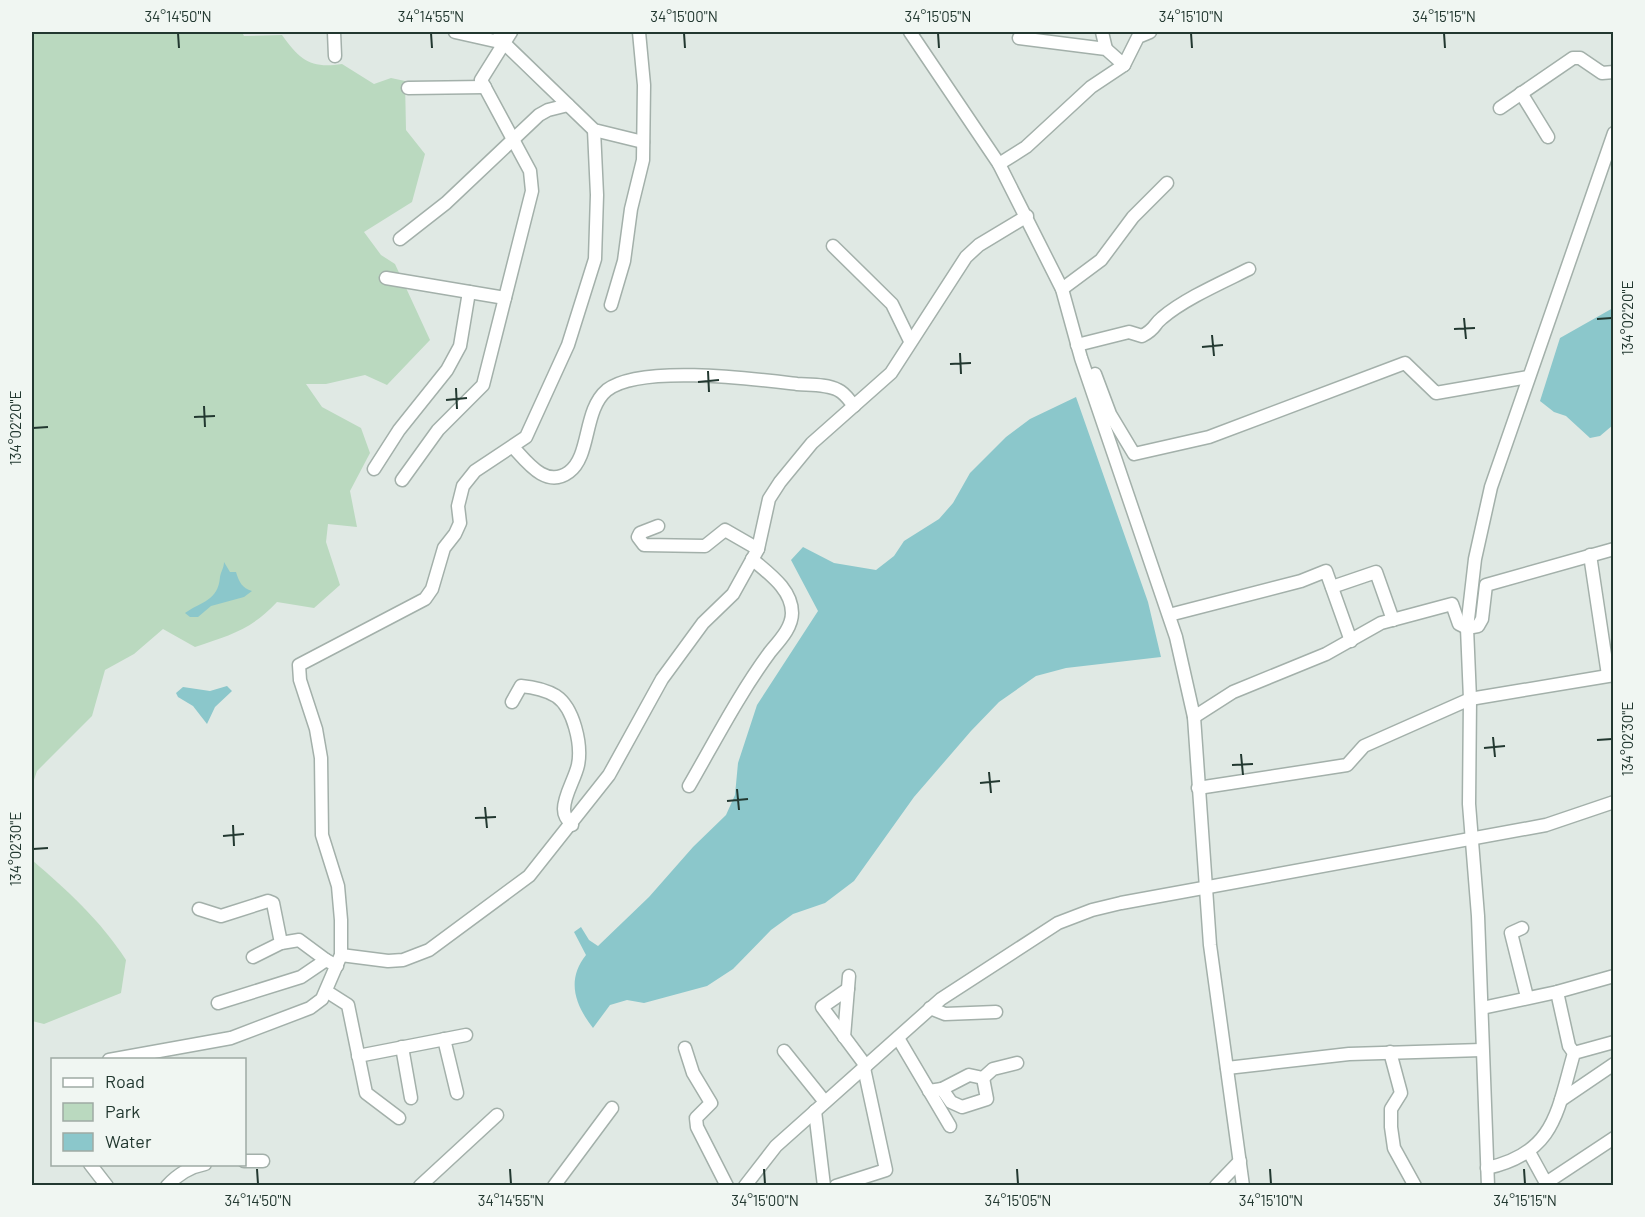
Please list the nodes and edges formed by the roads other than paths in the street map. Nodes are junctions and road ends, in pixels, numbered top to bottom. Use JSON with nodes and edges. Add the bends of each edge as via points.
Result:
{"nodes":[{"id":1,"x":334,"y":32,"type":"edge"},
{"id":2,"x":455,"y":32,"type":"edge"},
{"id":3,"x":511,"y":32,"type":"edge"},
{"id":4,"x":639,"y":32,"type":"edge"},
{"id":5,"x":910,"y":32,"type":"edge"},
{"id":6,"x":1102,"y":32,"type":"edge"},
{"id":7,"x":1150,"y":32,"type":"edge"},
{"id":8,"x":502,"y":37,"type":"edge"},
{"id":9,"x":1054,"y":37,"type":"edge"},
{"id":10,"x":1019,"y":38,"type":"dead end"},
{"id":11,"x":1106,"y":49,"type":"junction"},
{"id":12,"x":335,"y":56,"type":"dead end"},
{"id":13,"x":1124,"y":65,"type":"junction"},
{"id":14,"x":1614,"y":72,"type":"edge"},
{"id":15,"x":485,"y":87,"type":"junction"},
{"id":16,"x":408,"y":88,"type":"dead end"},
{"id":17,"x":1521,"y":93,"type":"junction"},
{"id":18,"x":568,"y":105,"type":"junction"},
{"id":19,"x":1500,"y":108,"type":"dead end"},
{"id":20,"x":594,"y":130,"type":"junction"},
{"id":21,"x":1614,"y":134,"type":"edge"},
{"id":22,"x":1548,"y":137,"type":"dead end"},
{"id":23,"x":514,"y":138,"type":"junction"},
{"id":24,"x":643,"y":142,"type":"junction"},
{"id":25,"x":999,"y":164,"type":"junction"},
{"id":26,"x":1167,"y":183,"type":"dead end"},
{"id":27,"x":1026,"y":216,"type":"junction"},
{"id":28,"x":400,"y":240,"type":"dead end"},
{"id":29,"x":833,"y":246,"type":"dead end"},
{"id":30,"x":1249,"y":269,"type":"dead end"},
{"id":31,"x":386,"y":278,"type":"dead end"},
{"id":32,"x":1062,"y":289,"type":"junction"},
{"id":33,"x":469,"y":292,"type":"junction"},
{"id":34,"x":505,"y":298,"type":"junction"},
{"id":35,"x":611,"y":305,"type":"dead end"},
{"id":36,"x":910,"y":341,"type":"junction"},
{"id":37,"x":1077,"y":345,"type":"junction"},
{"id":38,"x":1081,"y":358,"type":"junction"},
{"id":39,"x":1528,"y":377,"type":"junction"},
{"id":40,"x":854,"y":406,"type":"junction"},
{"id":41,"x":513,"y":447,"type":"junction"},
{"id":42,"x":374,"y":469,"type":"dead end"},
{"id":43,"x":402,"y":480,"type":"dead end"},
{"id":44,"x":658,"y":526,"type":"dead end"},
{"id":45,"x":1614,"y":549,"type":"edge"},
{"id":46,"x":755,"y":554,"type":"junction"},
{"id":47,"x":1590,"y":555,"type":"junction"},
{"id":48,"x":1332,"y":587,"type":"junction"},
{"id":49,"x":1169,"y":615,"type":"junction"},
{"id":50,"x":1394,"y":620,"type":"junction"},
{"id":51,"x":1467,"y":628,"type":"junction"},
{"id":52,"x":1351,"y":641,"type":"junction"},
{"id":53,"x":1611,"y":675,"type":"edge"},
{"id":54,"x":1470,"y":699,"type":"junction"},
{"id":55,"x":512,"y":702,"type":"dead end"},
{"id":56,"x":1194,"y":717,"type":"junction"},
{"id":57,"x":689,"y":786,"type":"dead end"},
{"id":58,"x":1198,"y":788,"type":"junction"},
{"id":59,"x":1614,"y":802,"type":"edge"},
{"id":60,"x":572,"y":825,"type":"junction"},
{"id":61,"x":1471,"y":840,"type":"junction"},
{"id":62,"x":1204,"y":887,"type":"junction"},
{"id":63,"x":199,"y":909,"type":"dead end"},
{"id":64,"x":1522,"y":928,"type":"dead end"},
{"id":65,"x":281,"y":943,"type":"junction"},
{"id":66,"x":253,"y":957,"type":"dead end"},
{"id":67,"x":335,"y":961,"type":"junction"},
{"id":68,"x":849,"y":976,"type":"dead end"},
{"id":69,"x":1614,"y":976,"type":"edge"},
{"id":70,"x":848,"y":989,"type":"junction"},
{"id":71,"x":326,"y":991,"type":"junction"},
{"id":72,"x":1557,"y":992,"type":"junction"},
{"id":73,"x":1527,"y":997,"type":"junction"},
{"id":74,"x":218,"y":1003,"type":"dead end"},
{"id":75,"x":930,"y":1008,"type":"junction"},
{"id":76,"x":1482,"y":1008,"type":"junction"},
{"id":77,"x":996,"y":1012,"type":"dead end"},
{"id":78,"x":466,"y":1035,"type":"dead end"},
{"id":79,"x":844,"y":1037,"type":"junction"},
{"id":80,"x":898,"y":1038,"type":"junction"},
{"id":81,"x":444,"y":1039,"type":"junction"},
{"id":82,"x":1614,"y":1042,"type":"edge"},
{"id":83,"x":402,"y":1047,"type":"junction"},
{"id":84,"x":685,"y":1048,"type":"dead end"},
{"id":85,"x":1482,"y":1050,"type":"junction"},
{"id":86,"x":784,"y":1051,"type":"dead end"},
{"id":87,"x":1390,"y":1052,"type":"junction"},
{"id":88,"x":1574,"y":1053,"type":"junction"},
{"id":89,"x":358,"y":1056,"type":"junction"},
{"id":90,"x":115,"y":1058,"type":"edge"},
{"id":91,"x":1017,"y":1063,"type":"dead end"},
{"id":92,"x":1614,"y":1064,"type":"edge"},
{"id":93,"x":865,"y":1067,"type":"junction"},
{"id":94,"x":1227,"y":1068,"type":"junction"},
{"id":95,"x":983,"y":1078,"type":"junction"},
{"id":96,"x":942,"y":1089,"type":"junction"},
{"id":97,"x":929,"y":1091,"type":"junction"},
{"id":98,"x":457,"y":1093,"type":"dead end"},
{"id":99,"x":411,"y":1098,"type":"dead end"},
{"id":100,"x":1561,"y":1100,"type":"junction"},
{"id":101,"x":825,"y":1102,"type":"junction"},
{"id":102,"x":612,"y":1108,"type":"dead end"},
{"id":103,"x":815,"y":1111,"type":"junction"},
{"id":104,"x":497,"y":1115,"type":"dead end"},
{"id":105,"x":399,"y":1118,"type":"dead end"},
{"id":106,"x":950,"y":1126,"type":"dead end"},
{"id":107,"x":1614,"y":1138,"type":"edge"},
{"id":108,"x":1529,"y":1152,"type":"junction"},
{"id":109,"x":246,"y":1161,"type":"edge"},
{"id":110,"x":263,"y":1161,"type":"dead end"},
{"id":111,"x":1240,"y":1161,"type":"junction"},
{"id":112,"x":92,"y":1166,"type":"edge"},
{"id":113,"x":199,"y":1166,"type":"edge"},
{"id":114,"x":1487,"y":1168,"type":"junction"},
{"id":115,"x":424,"y":1184,"type":"edge"},
{"id":116,"x":107,"y":1185,"type":"edge"},
{"id":117,"x":167,"y":1185,"type":"edge"},
{"id":118,"x":554,"y":1185,"type":"edge"},
{"id":119,"x":727,"y":1185,"type":"edge"},
{"id":120,"x":745,"y":1185,"type":"edge"},
{"id":121,"x":825,"y":1185,"type":"edge"},
{"id":122,"x":836,"y":1185,"type":"edge"},
{"id":123,"x":1216,"y":1185,"type":"edge"},
{"id":124,"x":1243,"y":1185,"type":"edge"},
{"id":125,"x":1415,"y":1185,"type":"edge"},
{"id":126,"x":1488,"y":1185,"type":"edge"}],
"edges":[{"from":1,"to":12,"type":"street"},
{"from":2,"to":8,"type":"street"},
{"from":3,"to":8,"type":"street"},
{"from":4,"to":24,"type":"street","via":[[644,85]]},
{"from":5,"to":25,"type":"street"},
{"from":6,"to":11,"type":"street"},
{"from":7,"to":13,"type":"street","via":[[1138,37]]},
{"from":8,"to":15,"type":"street","via":[[481,80]]},
{"from":8,"to":18,"type":"street"},
{"from":9,"to":10,"type":"street"},
{"from":9,"to":11,"type":"street"},
{"from":11,"to":13,"type":"street"},
{"from":13,"to":25,"type":"street","via":[[1091,87],[1026,147]]},
{"from":14,"to":17,"type":"street","via":[[1602,73],[1580,58],[1572,58]]},
{"from":15,"to":16,"type":"street"},
{"from":15,"to":23,"type":"street"},
{"from":17,"to":19,"type":"street"},
{"from":17,"to":22,"type":"street"},
{"from":18,"to":20,"type":"street"},
{"from":18,"to":23,"type":"street","via":[[539,115]]},
{"from":20,"to":24,"type":"street"},
{"from":20,"to":41,"type":"street","via":[[595,259],[568,345],[526,437]]},
{"from":21,"to":39,"type":"street"},
{"from":23,"to":28,"type":"street","via":[[446,203]]},
{"from":23,"to":34,"type":"street","via":[[530,171],[532,191]]},
{"from":24,"to":35,"type":"street","via":[[624,261]]},
{"from":25,"to":27,"type":"street"},
{"from":26,"to":32,"type":"street","via":[[1133,217],[1101,260]]},
{"from":27,"to":32,"type":"street"},
{"from":27,"to":36,"type":"street","via":[[978,245],[966,257]]},
{"from":29,"to":36,"type":"street","via":[[892,304]]},
{"from":30,"to":37,"type":"street","via":[[1209,288],[1160,319],[1155,329],[1142,336],[1130,332]]},
{"from":31,"to":33,"type":"street"},
{"from":32,"to":37,"type":"street"},
{"from":33,"to":34,"type":"street"},
{"from":33,"to":42,"type":"street","via":[[460,346],[447,370],[399,430]]},
{"from":34,"to":43,"type":"street","via":[[483,385],[438,430]]},
{"from":36,"to":40,"type":"street","via":[[891,373]]},
{"from":37,"to":38,"type":"street"},
{"from":38,"to":39,"type":"street","via":[[1091,363],[1110,414],[1134,454],[1209,437],[1405,363],[1436,393]]},
{"from":38,"to":49,"type":"street"},
{"from":39,"to":51,"type":"street","via":[[1484,512]]},
{"from":40,"to":41,"type":"street","via":[[836,388],[725,376],[646,378],[618,383],[595,404],[577,463],[569,472],[548,477],[538,473]]},
{"from":40,"to":46,"type":"street","via":[[812,443],[769,499]]},
{"from":41,"to":67,"type":"street","via":[[475,471],[463,486],[459,523],[444,548],[432,590],[425,598],[299,665],[321,758],[322,835],[338,886]]},
{"from":44,"to":46,"type":"street","via":[[640,533],[638,537],[644,545],[705,546],[725,530]]},
{"from":45,"to":47,"type":"street"},
{"from":46,"to":57,"type":"street","via":[[790,600],[788,630],[753,674]]},
{"from":46,"to":60,"type":"street","via":[[733,594],[702,623],[662,679],[609,775]]},
{"from":47,"to":51,"type":"street","via":[[1486,585],[1482,619],[1478,626]]},
{"from":47,"to":53,"type":"street"},
{"from":48,"to":49,"type":"street","via":[[1326,570],[1301,581]]},
{"from":48,"to":50,"type":"street","via":[[1376,572]]},
{"from":48,"to":52,"type":"street"},
{"from":49,"to":56,"type":"street"},
{"from":50,"to":51,"type":"street","via":[[1452,604],[1459,624]]},
{"from":50,"to":52,"type":"street"},
{"from":51,"to":54,"type":"street"},
{"from":52,"to":56,"type":"street","via":[[1233,692]]},
{"from":53,"to":54,"type":"street"},
{"from":54,"to":58,"type":"street","via":[[1364,746],[1347,765]]},
{"from":54,"to":61,"type":"street"},
{"from":55,"to":60,"type":"street","via":[[520,686],[532,687],[555,696],[569,715],[579,748],[579,763],[564,807],[565,818]]},
{"from":56,"to":58,"type":"street"},
{"from":58,"to":62,"type":"street"},
{"from":59,"to":61,"type":"street","via":[[1546,825]]},
{"from":60,"to":67,"type":"street","via":[[529,876],[429,950],[403,960]]},
{"from":61,"to":62,"type":"street"},
{"from":61,"to":76,"type":"street"},
{"from":62,"to":75,"type":"street","via":[[1092,910],[1058,923]]},
{"from":62,"to":94,"type":"street"},
{"from":63,"to":65,"type":"street","via":[[221,916],[268,901],[273,903]]},
{"from":64,"to":73,"type":"street","via":[[1511,933]]},
{"from":65,"to":66,"type":"street"},
{"from":65,"to":67,"type":"street","via":[[299,940]]},
{"from":67,"to":71,"type":"street"},
{"from":67,"to":74,"type":"street","via":[[301,977]]},
{"from":68,"to":70,"type":"street"},
{"from":69,"to":72,"type":"street"},
{"from":70,"to":79,"type":"street"},
{"from":70,"to":79,"type":"street","via":[[822,1006]]},
{"from":71,"to":89,"type":"street","via":[[348,1005]]},
{"from":71,"to":90,"type":"street","via":[[310,1008],[231,1038]]},
{"from":72,"to":73,"type":"street"},
{"from":72,"to":88,"type":"street"},
{"from":73,"to":76,"type":"street"},
{"from":75,"to":77,"type":"street","via":[[945,1014]]},
{"from":75,"to":80,"type":"street"},
{"from":76,"to":85,"type":"street"},
{"from":78,"to":81,"type":"street"},
{"from":79,"to":93,"type":"street"},
{"from":80,"to":93,"type":"street"},
{"from":80,"to":97,"type":"street"},
{"from":81,"to":83,"type":"street"},
{"from":81,"to":98,"type":"street"},
{"from":82,"to":88,"type":"street"},
{"from":83,"to":89,"type":"street"},
{"from":83,"to":99,"type":"street"},
{"from":84,"to":119,"type":"street","via":[[693,1073],[711,1103],[696,1118],[697,1127]]},
{"from":85,"to":87,"type":"street"},
{"from":85,"to":114,"type":"street"},
{"from":86,"to":101,"type":"street"},
{"from":87,"to":94,"type":"street"},
{"from":87,"to":125,"type":"street","via":[[1401,1093],[1391,1109],[1394,1148]]},
{"from":88,"to":100,"type":"street"},
{"from":89,"to":105,"type":"street","via":[[366,1093]]},
{"from":91,"to":95,"type":"street","via":[[993,1070]]},
{"from":92,"to":100,"type":"street"},
{"from":93,"to":101,"type":"street"},
{"from":93,"to":122,"type":"street","via":[[886,1170]]},
{"from":94,"to":111,"type":"street"},
{"from":95,"to":96,"type":"street","via":[[969,1075]]},
{"from":95,"to":96,"type":"street","via":[[987,1099],[962,1107],[951,1102]]},
{"from":96,"to":97,"type":"street"},
{"from":97,"to":106,"type":"street"},
{"from":100,"to":108,"type":"street","via":[[1551,1127]]},
{"from":101,"to":103,"type":"street"},
{"from":102,"to":118,"type":"street"},
{"from":103,"to":120,"type":"street","via":[[776,1146]]},
{"from":103,"to":121,"type":"street"},
{"from":104,"to":115,"type":"street"},
{"from":107,"to":108,"type":"street","via":[[1546,1183]]},
{"from":108,"to":114,"type":"street"},
{"from":109,"to":110,"type":"street"},
{"from":111,"to":123,"type":"street"},
{"from":111,"to":124,"type":"street"},
{"from":112,"to":116,"type":"street"},
{"from":113,"to":117,"type":"street"},
{"from":114,"to":126,"type":"street"}]}
